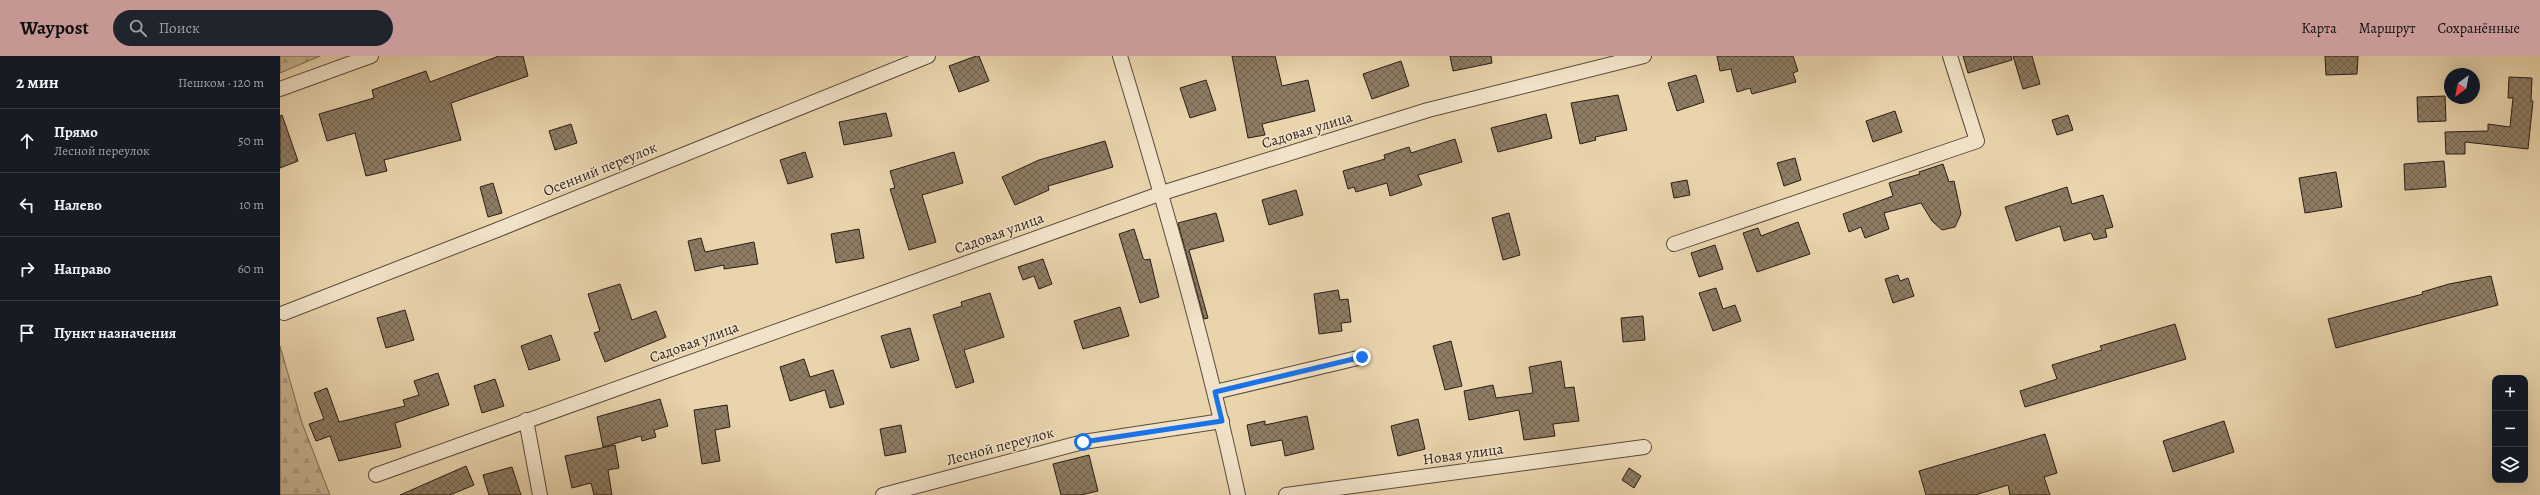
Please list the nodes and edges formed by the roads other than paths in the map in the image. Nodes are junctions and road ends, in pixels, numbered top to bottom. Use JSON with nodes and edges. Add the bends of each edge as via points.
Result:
{"nodes":[{"id":1,"x":371,"y":56,"type":"edge"},
{"id":2,"x":928,"y":56,"type":"edge"},
{"id":3,"x":1120,"y":56,"type":"edge"},
{"id":4,"x":1644,"y":56,"type":"edge"},
{"id":5,"x":1950,"y":56,"type":"edge"},
{"id":6,"x":280,"y":89,"type":"edge"},
{"id":7,"x":1162,"y":193,"type":"junction"},
{"id":8,"x":1674,"y":244,"type":"dead end"},
{"id":9,"x":284,"y":313,"type":"dead end"},
{"id":10,"x":1362,"y":357,"type":"dead end"},
{"id":11,"x":1215,"y":392,"type":"junction"},
{"id":12,"x":526,"y":420,"type":"junction"},
{"id":13,"x":1222,"y":421,"type":"junction"},
{"id":14,"x":1644,"y":447,"type":"dead end"},
{"id":15,"x":376,"y":474,"type":"dead end"},
{"id":16,"x":540,"y":495,"type":"edge"},
{"id":17,"x":883,"y":495,"type":"edge"},
{"id":18,"x":1238,"y":495,"type":"edge"},
{"id":19,"x":1286,"y":495,"type":"edge"}],
"edges":[{"from":1,"to":6,"type":"street"},
{"from":2,"to":9,"type":"street","name":"Осенний переулок"},
{"from":3,"to":7,"type":"street"},
{"from":4,"to":7,"type":"street","name":"Садовая улица","via":[[1428,110]]},
{"from":5,"to":8,"type":"street","via":[[1977,141]]},
{"from":7,"to":11,"type":"street"},
{"from":7,"to":12,"type":"street","name":"Садовая улица"},
{"from":10,"to":11,"type":"street"},
{"from":11,"to":13,"type":"street"},
{"from":12,"to":15,"type":"street","name":"Садовая улица"},
{"from":12,"to":16,"type":"street"},
{"from":13,"to":17,"type":"street","name":"Лесной переулок","via":[[1083,442]]},
{"from":13,"to":18,"type":"street"},
{"from":14,"to":19,"type":"street","name":"Новая улица"}]}
